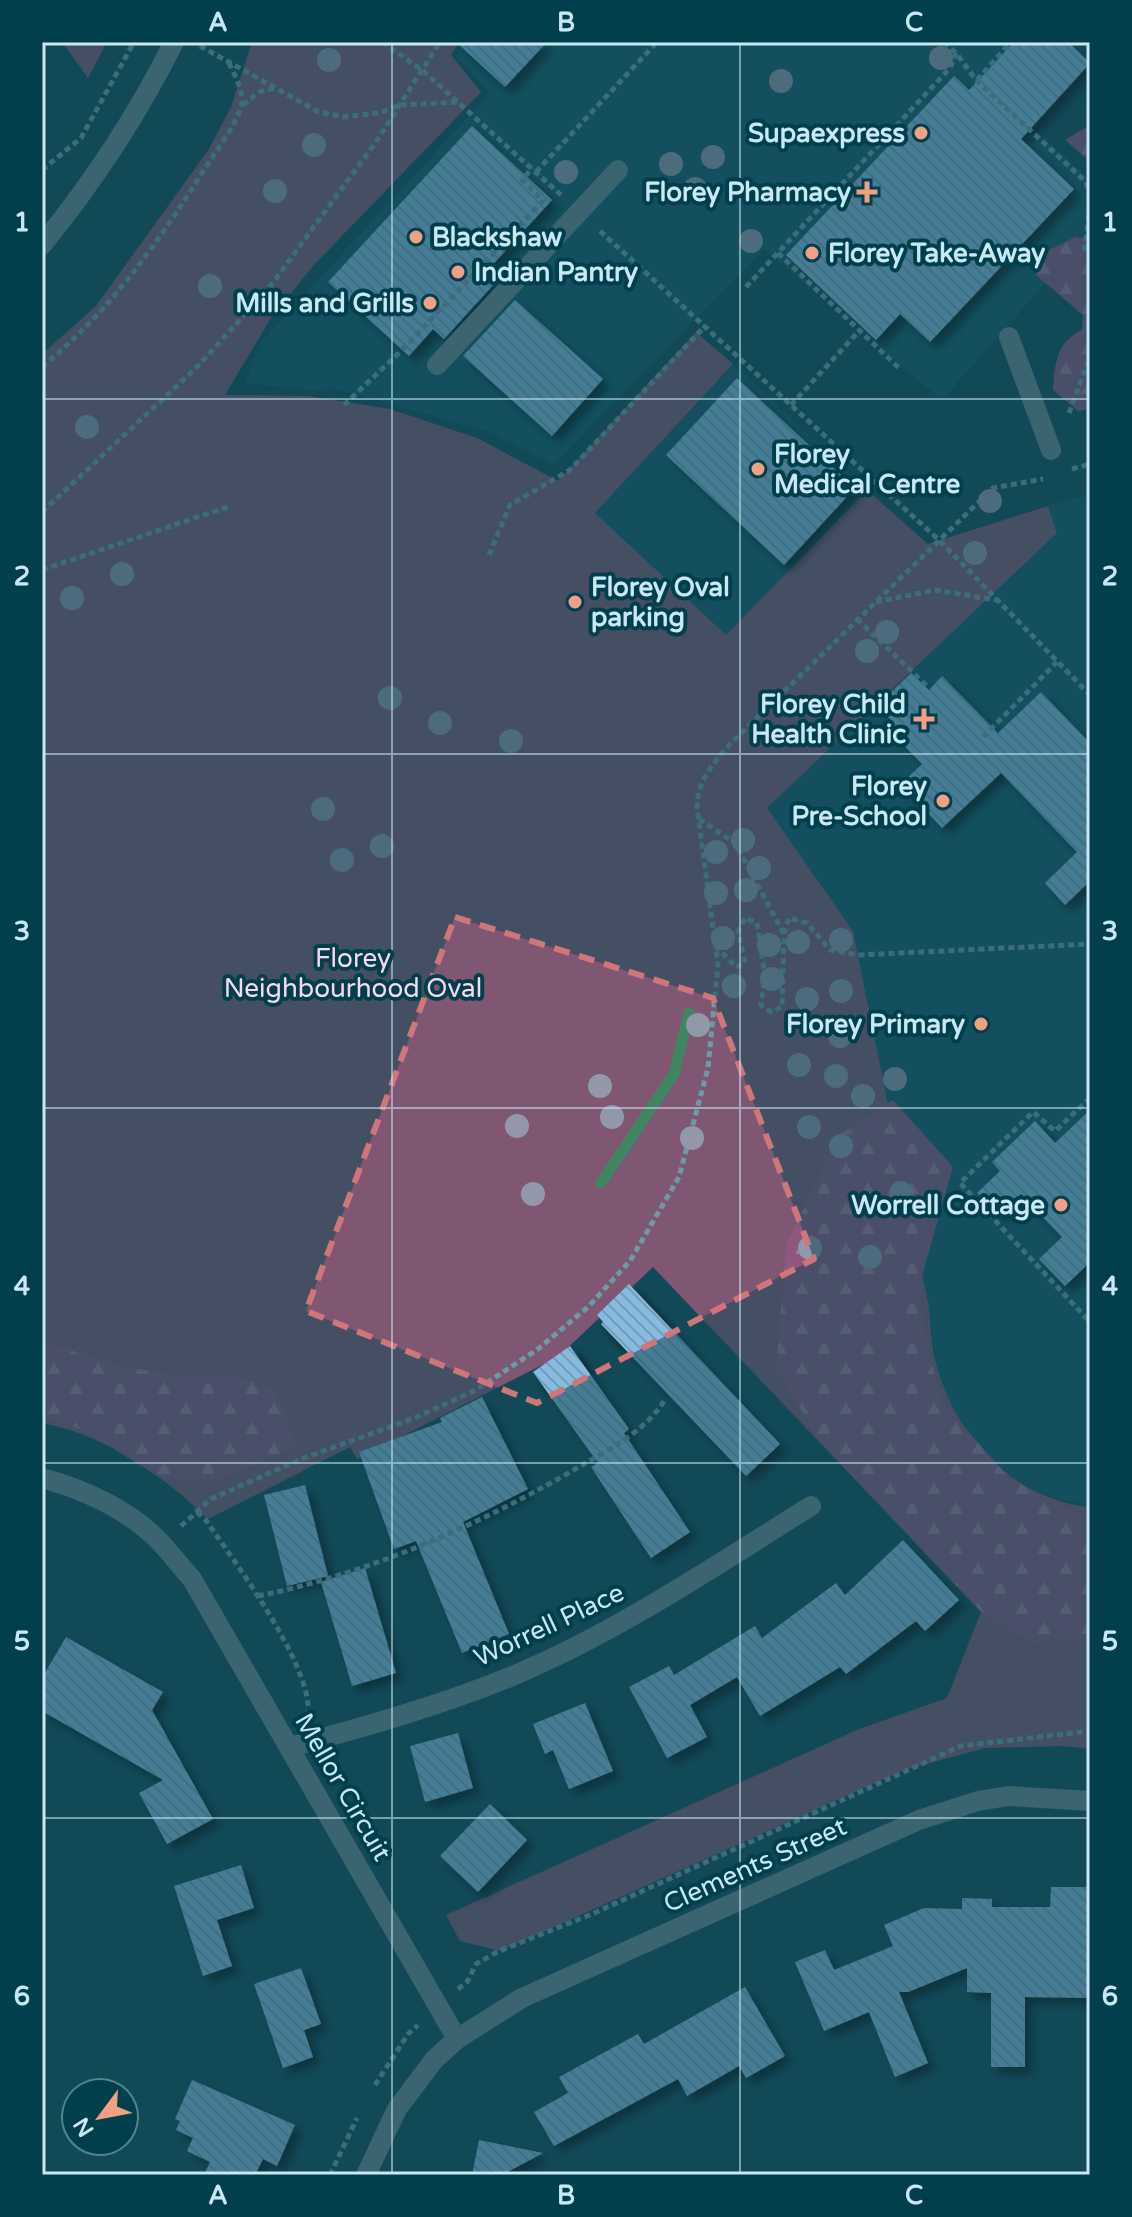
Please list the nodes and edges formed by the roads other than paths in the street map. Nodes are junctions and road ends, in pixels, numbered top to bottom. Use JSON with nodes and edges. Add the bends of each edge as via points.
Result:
{"nodes":[{"id":1,"x":174,"y":42,"type":"edge"},
{"id":2,"x":618,"y":170,"type":"dead end"},
{"id":3,"x":42,"y":245,"type":"edge"},
{"id":4,"x":1009,"y":337,"type":"dead end"},
{"id":5,"x":437,"y":365,"type":"dead end"},
{"id":6,"x":1051,"y":450,"type":"road end"},
{"id":7,"x":42,"y":1478,"type":"edge"},
{"id":8,"x":811,"y":1506,"type":"dead end"},
{"id":9,"x":290,"y":1747,"type":"junction"},
{"id":10,"x":1090,"y":1801,"type":"edge"},
{"id":11,"x":457,"y":2039,"type":"junction"},
{"id":12,"x":366,"y":2175,"type":"edge"}],
"edges":[{"from":1,"to":3,"type":"street","via":[[144,102],[82,197]]},
{"from":2,"to":5,"type":"street"},
{"from":4,"to":6,"type":"street"},
{"from":7,"to":9,"type":"street","name":"Mellor Circuit","via":[[103,1500],[153,1535],[192,1579]]},
{"from":8,"to":9,"type":"street","name":"Worrell Place","via":[[621,1623],[510,1677]]},
{"from":9,"to":11,"type":"street","name":"Mellor Circuit"},
{"from":10,"to":11,"type":"street","name":"Clements Street","via":[[1009,1796],[919,1820],[522,1998]]},
{"from":11,"to":12,"type":"street","via":[[397,2109]]}]}
